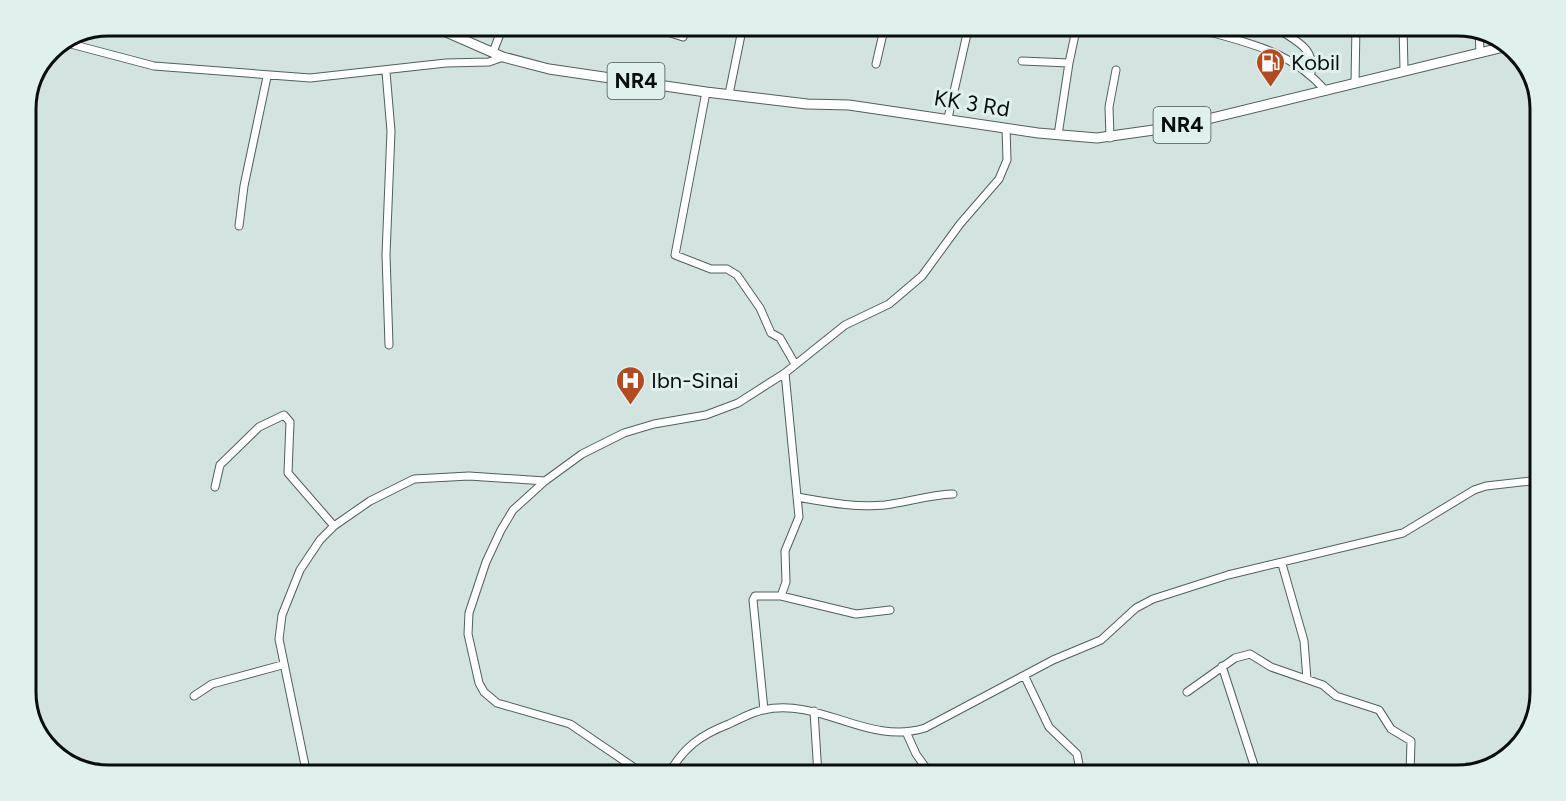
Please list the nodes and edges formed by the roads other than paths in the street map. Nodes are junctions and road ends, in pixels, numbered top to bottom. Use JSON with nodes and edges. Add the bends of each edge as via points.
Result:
{"nodes":[{"id":1,"x":454,"y":36,"type":"edge"},
{"id":2,"x":499,"y":36,"type":"edge"},
{"id":3,"x":680,"y":36,"type":"edge"},
{"id":4,"x":741,"y":36,"type":"edge"},
{"id":5,"x":883,"y":36,"type":"edge"},
{"id":6,"x":967,"y":36,"type":"edge"},
{"id":7,"x":1075,"y":36,"type":"edge"},
{"id":8,"x":1224,"y":36,"type":"edge"},
{"id":9,"x":1290,"y":36,"type":"edge"},
{"id":10,"x":1356,"y":36,"type":"edge"},
{"id":11,"x":1403,"y":36,"type":"edge"},
{"id":12,"x":683,"y":37,"type":"dead end"},
{"id":13,"x":1479,"y":40,"type":"edge"},
{"id":14,"x":74,"y":45,"type":"edge"},
{"id":15,"x":1498,"y":48,"type":"edge"},
{"id":16,"x":493,"y":52,"type":"junction"},
{"id":17,"x":1480,"y":52,"type":"junction"},
{"id":18,"x":503,"y":57,"type":"junction"},
{"id":19,"x":1023,"y":61,"type":"dead end"},
{"id":20,"x":1069,"y":63,"type":"junction"},
{"id":21,"x":876,"y":64,"type":"dead end"},
{"id":22,"x":1404,"y":69,"type":"junction"},
{"id":23,"x":1116,"y":70,"type":"dead end"},
{"id":24,"x":386,"y":72,"type":"junction"},
{"id":25,"x":1311,"y":74,"type":"junction"},
{"id":26,"x":267,"y":77,"type":"junction"},
{"id":27,"x":1355,"y":83,"type":"junction"},
{"id":28,"x":1326,"y":90,"type":"junction"},
{"id":29,"x":706,"y":92,"type":"junction"},
{"id":30,"x":729,"y":94,"type":"junction"},
{"id":31,"x":948,"y":118,"type":"junction"},
{"id":32,"x":1006,"y":128,"type":"junction"},
{"id":33,"x":1058,"y":135,"type":"junction"},
{"id":34,"x":1110,"y":138,"type":"junction"},
{"id":35,"x":239,"y":226,"type":"dead end"},
{"id":36,"x":389,"y":345,"type":"dead end"},
{"id":37,"x":795,"y":363,"type":"junction"},
{"id":38,"x":785,"y":373,"type":"junction"},
{"id":39,"x":545,"y":481,"type":"junction"},
{"id":40,"x":1530,"y":481,"type":"edge"},
{"id":41,"x":215,"y":487,"type":"dead end"},
{"id":42,"x":953,"y":494,"type":"dead end"},
{"id":43,"x":797,"y":496,"type":"junction"},
{"id":44,"x":334,"y":526,"type":"junction"},
{"id":45,"x":1282,"y":564,"type":"junction"},
{"id":46,"x":781,"y":596,"type":"junction"},
{"id":47,"x":891,"y":610,"type":"dead end"},
{"id":48,"x":282,"y":665,"type":"junction"},
{"id":49,"x":1222,"y":666,"type":"junction"},
{"id":50,"x":1025,"y":677,"type":"junction"},
{"id":51,"x":1307,"y":679,"type":"junction"},
{"id":52,"x":1187,"y":692,"type":"dead end"},
{"id":53,"x":194,"y":696,"type":"dead end"},
{"id":54,"x":764,"y":710,"type":"junction"},
{"id":55,"x":814,"y":711,"type":"junction"},
{"id":56,"x":907,"y":734,"type":"junction"},
{"id":57,"x":305,"y":765,"type":"edge"},
{"id":58,"x":629,"y":765,"type":"edge"},
{"id":59,"x":676,"y":765,"type":"edge"},
{"id":60,"x":817,"y":765,"type":"edge"},
{"id":61,"x":924,"y":765,"type":"edge"},
{"id":62,"x":1079,"y":765,"type":"edge"},
{"id":63,"x":1254,"y":765,"type":"dead end"},
{"id":64,"x":1410,"y":765,"type":"edge"}],
"edges":[{"from":1,"to":16,"type":"highway","name":"KK 3 Rd","number":"NR4"},
{"from":2,"to":16,"type":"street"},
{"from":3,"to":12,"type":"street"},
{"from":4,"to":30,"type":"street"},
{"from":5,"to":21,"type":"street"},
{"from":6,"to":31,"type":"street"},
{"from":7,"to":20,"type":"street"},
{"from":8,"to":25,"type":"street","via":[[1261,46]]},
{"from":9,"to":25,"type":"street","via":[[1302,43],[1313,62]]},
{"from":10,"to":27,"type":"street"},
{"from":11,"to":22,"type":"street"},
{"from":13,"to":17,"type":"street"},
{"from":14,"to":26,"type":"street","via":[[154,66]]},
{"from":15,"to":17,"type":"highway","name":"KK 3 Rd","number":"NR4"},
{"from":16,"to":18,"type":"highway","name":"KK 3 Rd","number":"NR4"},
{"from":17,"to":22,"type":"highway","name":"KK 3 Rd","number":"NR4"},
{"from":18,"to":24,"type":"street","via":[[489,62],[446,63]]},
{"from":18,"to":29,"type":"highway","name":"KK 3 Rd","number":"NR4","via":[[549,69]]},
{"from":19,"to":20,"type":"street"},
{"from":20,"to":33,"type":"street"},
{"from":22,"to":27,"type":"highway","name":"KK 3 Rd","number":"NR4"},
{"from":23,"to":34,"type":"street","via":[[1109,107]]},
{"from":24,"to":26,"type":"street"},
{"from":24,"to":36,"type":"street","via":[[392,131],[386,255]]},
{"from":25,"to":28,"type":"street"},
{"from":26,"to":35,"type":"street"},
{"from":27,"to":28,"type":"highway","name":"KK 3 Rd","number":"NR4"},
{"from":28,"to":34,"type":"highway","name":"KK 3 Rd","number":"NR4","via":[[1175,127]]},
{"from":29,"to":30,"type":"highway","name":"KK 3 Rd","number":"NR4"},
{"from":29,"to":37,"type":"street","via":[[675,255],[737,275],[760,308],[771,333],[780,338]]},
{"from":30,"to":31,"type":"highway","name":"KK 3 Rd","number":"NR4"},
{"from":31,"to":32,"type":"highway","name":"KK 3 Rd","number":"NR4"},
{"from":32,"to":33,"type":"highway","name":"KK 3 Rd","number":"NR4"},
{"from":32,"to":37,"type":"street","via":[[1007,160],[999,179],[922,276],[889,304],[845,325]]},
{"from":33,"to":34,"type":"highway","name":"KK 3 Rd","number":"NR4"},
{"from":37,"to":38,"type":"street"},
{"from":38,"to":39,"type":"street","via":[[723,410],[624,433],[582,454]]},
{"from":38,"to":43,"type":"street"},
{"from":39,"to":44,"type":"street","via":[[470,476],[414,479],[370,501]]},
{"from":39,"to":58,"type":"street","via":[[513,510],[501,530],[469,613],[468,634],[479,683],[497,703],[570,724]]},
{"from":40,"to":45,"type":"street","via":[[1486,486],[1459,497],[1403,533]]},
{"from":41,"to":44,"type":"street","via":[[220,465],[260,427],[284,415],[290,422],[288,473]]},
{"from":42,"to":43,"type":"street","via":[[852,506]]},
{"from":43,"to":46,"type":"street","via":[[800,517],[785,551],[786,582]]},
{"from":44,"to":48,"type":"street","via":[[300,570],[282,615]]},
{"from":45,"to":50,"type":"street","via":[[1228,575],[1153,599],[1136,608],[1101,640],[1053,660]]},
{"from":45,"to":51,"type":"street","via":[[1304,641]]},
{"from":46,"to":47,"type":"street","via":[[856,614]]},
{"from":46,"to":54,"type":"street","via":[[760,595],[753,600]]},
{"from":48,"to":53,"type":"street","via":[[212,684]]},
{"from":48,"to":57,"type":"street"},
{"from":49,"to":51,"type":"street","via":[[1250,654],[1271,667]]},
{"from":49,"to":52,"type":"street"},
{"from":49,"to":63,"type":"street"},
{"from":50,"to":56,"type":"street"},
{"from":50,"to":62,"type":"street","via":[[1049,727],[1077,754]]},
{"from":51,"to":64,"type":"street","via":[[1336,696],[1379,710],[1391,729],[1411,741]]},
{"from":54,"to":55,"type":"street"},
{"from":54,"to":59,"type":"street","via":[[707,733],[691,743]]},
{"from":55,"to":56,"type":"street","via":[[869,729]]},
{"from":55,"to":60,"type":"street"},
{"from":56,"to":61,"type":"street"}]}
